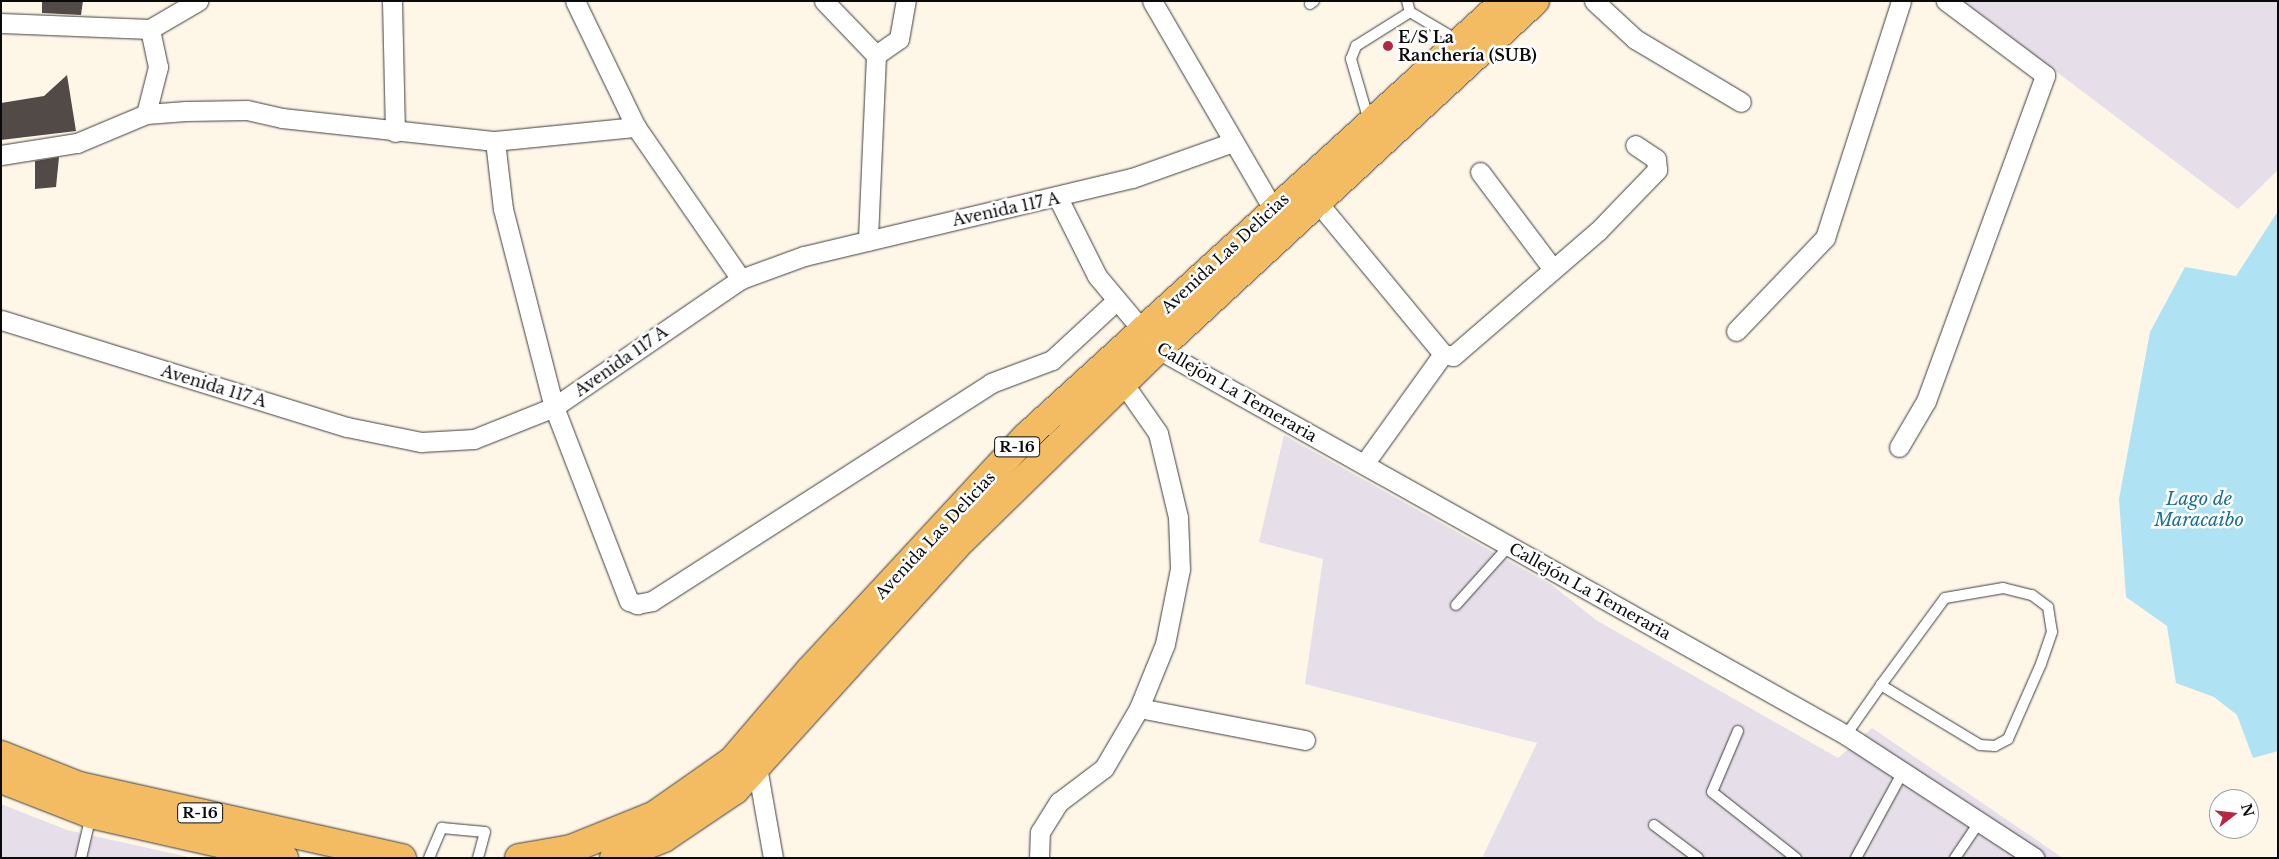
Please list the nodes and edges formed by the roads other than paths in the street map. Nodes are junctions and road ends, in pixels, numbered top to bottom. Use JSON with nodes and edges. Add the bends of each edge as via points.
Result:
{"nodes":[{"id":1,"x":198,"y":1,"type":"edge"},
{"id":2,"x":392,"y":1,"type":"edge"},
{"id":3,"x":575,"y":1,"type":"edge"},
{"id":4,"x":824,"y":1,"type":"edge"},
{"id":5,"x":906,"y":1,"type":"edge"},
{"id":6,"x":1152,"y":1,"type":"edge"},
{"id":7,"x":1505,"y":1,"type":"edge"},
{"id":8,"x":1534,"y":1,"type":"edge"},
{"id":9,"x":1594,"y":1,"type":"edge"},
{"id":10,"x":1901,"y":1,"type":"edge"},
{"id":11,"x":1946,"y":1,"type":"edge"},
{"id":12,"x":1409,"y":6,"type":"edge"},
{"id":13,"x":1,"y":23,"type":"edge"},
{"id":14,"x":150,"y":29,"type":"junction"},
{"id":15,"x":1460,"y":42,"type":"junction"},
{"id":16,"x":876,"y":55,"type":"junction"},
{"id":17,"x":1741,"y":102,"type":"dead end"},
{"id":18,"x":146,"y":114,"type":"junction"},
{"id":19,"x":1369,"y":122,"type":"junction"},
{"id":20,"x":636,"y":127,"type":"junction"},
{"id":21,"x":395,"y":132,"type":"junction"},
{"id":22,"x":495,"y":141,"type":"junction"},
{"id":23,"x":1233,"y":142,"type":"junction"},
{"id":24,"x":1635,"y":146,"type":"dead end"},
{"id":25,"x":1,"y":156,"type":"edge"},
{"id":26,"x":1480,"y":172,"type":"dead end"},
{"id":27,"x":1058,"y":198,"type":"junction"},
{"id":28,"x":1319,"y":204,"type":"junction"},
{"id":29,"x":1273,"y":209,"type":"junction"},
{"id":30,"x":868,"y":241,"type":"junction"},
{"id":31,"x":1552,"y":268,"type":"junction"},
{"id":32,"x":741,"y":279,"type":"junction"},
{"id":33,"x":1117,"y":300,"type":"junction"},
{"id":34,"x":1,"y":320,"type":"edge"},
{"id":35,"x":1736,"y":331,"type":"dead end"},
{"id":36,"x":1149,"y":340,"type":"junction"},
{"id":37,"x":1443,"y":354,"type":"junction"},
{"id":38,"x":1123,"y":383,"type":"junction"},
{"id":39,"x":554,"y":407,"type":"junction"},
{"id":40,"x":1899,"y":447,"type":"dead end"},
{"id":41,"x":1364,"y":464,"type":"junction"},
{"id":42,"x":1509,"y":546,"type":"junction"},
{"id":43,"x":1456,"y":605,"type":"dead end"},
{"id":44,"x":1882,"y":685,"type":"junction"},
{"id":45,"x":1139,"y":708,"type":"junction"},
{"id":46,"x":1738,"y":731,"type":"dead end"},
{"id":47,"x":1846,"y":735,"type":"junction"},
{"id":48,"x":1305,"y":740,"type":"dead end"},
{"id":49,"x":1,"y":755,"type":"edge"},
{"id":50,"x":757,"y":767,"type":"junction"},
{"id":51,"x":1904,"y":770,"type":"junction"},
{"id":52,"x":1,"y":779,"type":"edge"},
{"id":53,"x":91,"y":814,"type":"junction"},
{"id":54,"x":1980,"y":821,"type":"junction"},
{"id":55,"x":1654,"y":825,"type":"dead end"},
{"id":56,"x":82,"y":858,"type":"edge"},
{"id":57,"x":284,"y":858,"type":"edge"},
{"id":58,"x":402,"y":858,"type":"edge"},
{"id":59,"x":429,"y":858,"type":"edge"},
{"id":60,"x":478,"y":858,"type":"edge"},
{"id":61,"x":519,"y":858,"type":"edge"},
{"id":62,"x":614,"y":858,"type":"edge"},
{"id":63,"x":773,"y":858,"type":"edge"},
{"id":64,"x":1039,"y":858,"type":"edge"},
{"id":65,"x":1698,"y":858,"type":"edge"},
{"id":66,"x":1796,"y":858,"type":"edge"},
{"id":67,"x":1856,"y":858,"type":"edge"},
{"id":68,"x":1955,"y":858,"type":"edge"},
{"id":69,"x":2035,"y":858,"type":"edge"}],
"edges":[{"from":1,"to":14,"type":"street"},
{"from":2,"to":21,"type":"street"},
{"from":3,"to":20,"type":"street"},
{"from":4,"to":16,"type":"street"},
{"from":5,"to":16,"type":"street","via":[[899,39]]},
{"from":6,"to":23,"type":"street"},
{"from":7,"to":15,"type":"main road","name":"Avenida Las Delicias","number":"R-16"},
{"from":8,"to":28,"type":"main road","name":"Avenida Las Delicias","number":"R-16"},
{"from":9,"to":17,"type":"street","via":[[1635,39]]},
{"from":10,"to":35,"type":"street","via":[[1825,238]]},
{"from":11,"to":40,"type":"street","via":[[2045,75],[1926,401]]},
{"from":12,"to":15,"type":"lane"},
{"from":12,"to":19,"type":"lane","via":[[1352,52]]},
{"from":13,"to":14,"type":"street"},
{"from":14,"to":18,"type":"street","via":[[158,67]]},
{"from":15,"to":19,"type":"main road","name":"Avenida Las Delicias","number":"R-16"},
{"from":16,"to":30,"type":"street"},
{"from":18,"to":21,"type":"street","via":[[247,110]]},
{"from":18,"to":25,"type":"street","via":[[77,143]]},
{"from":19,"to":29,"type":"main road","name":"Avenida Las Delicias","number":"R-16"},
{"from":20,"to":22,"type":"street"},
{"from":20,"to":32,"type":"street"},
{"from":21,"to":22,"type":"street"},
{"from":22,"to":39,"type":"street","via":[[502,209]]},
{"from":23,"to":27,"type":"street","name":"Avenida 117 A","via":[[1132,178]]},
{"from":23,"to":29,"type":"street"},
{"from":24,"to":31,"type":"street","via":[[1656,160],[1657,170],[1598,231]]},
{"from":26,"to":31,"type":"street"},
{"from":27,"to":30,"type":"street","name":"Avenida 117 A"},
{"from":27,"to":33,"type":"street","via":[[1097,276]]},
{"from":28,"to":36,"type":"main road","name":"Avenida Las Delicias","number":"R-16"},
{"from":28,"to":37,"type":"street"},
{"from":29,"to":36,"type":"main road","name":"Avenida Las Delicias","number":"R-16"},
{"from":30,"to":32,"type":"street","name":"Avenida 117 A","via":[[804,256]]},
{"from":31,"to":37,"type":"street","via":[[1460,353]]},
{"from":32,"to":39,"type":"street","name":"Avenida 117 A"},
{"from":33,"to":36,"type":"street"},
{"from":33,"to":39,"type":"street","via":[[1052,360],[991,382],[652,601],[638,604],[629,601]]},
{"from":34,"to":39,"type":"street","name":"Avenida 117 A","via":[[347,427],[421,442],[474,439]]},
{"from":36,"to":38,"type":"main road","name":"Avenida Las Delicias","number":"R-16"},
{"from":36,"to":41,"type":"street","name":"Callejón La Temeraria"},
{"from":36,"to":61,"type":"main road","name":"Avenida Las Delicias","number":"R-16","via":[[1026,437],[810,670],[732,761],[655,815],[571,849]]},
{"from":37,"to":41,"type":"street"},
{"from":38,"to":45,"type":"street","via":[[1158,433],[1178,517],[1180,568],[1165,644]]},
{"from":38,"to":50,"type":"main road","name":"Avenida Las Delicias","number":"R-16","via":[[956,546]]},
{"from":41,"to":42,"type":"street","name":"Callejón La Temeraria"},
{"from":42,"to":43,"type":"lane"},
{"from":42,"to":47,"type":"street","name":"Callejón La Temeraria"},
{"from":44,"to":44,"type":"lane","via":[[1945,598],[2003,588],[2032,595],[2048,607],[2052,632],[2041,664],[2008,739],[1995,746],[1980,745]]},
{"from":44,"to":47,"type":"lane"},
{"from":45,"to":48,"type":"street"},
{"from":45,"to":64,"type":"street","via":[[1104,768],[1059,802],[1040,832]]},
{"from":46,"to":66,"type":"lane","via":[[1712,792]]},
{"from":47,"to":51,"type":"street","name":"Callejón La Temeraria"},
{"from":49,"to":58,"type":"main road","number":"R-16","via":[[79,786]]},
{"from":50,"to":62,"type":"main road","name":"Avenida Las Delicias","number":"R-16","via":[[736,790],[664,838]]},
{"from":50,"to":63,"type":"street"},
{"from":51,"to":54,"type":"street","name":"Callejón La Temeraria"},
{"from":51,"to":67,"type":"lane"},
{"from":52,"to":53,"type":"main road","number":"R-16"},
{"from":53,"to":56,"type":"lane"},
{"from":53,"to":57,"type":"main road","number":"R-16"},
{"from":54,"to":68,"type":"lane"},
{"from":54,"to":69,"type":"street","name":"Callejón La Temeraria"},
{"from":55,"to":65,"type":"lane"},
{"from":59,"to":60,"type":"lane","via":[[442,828],[485,832]]}]}
